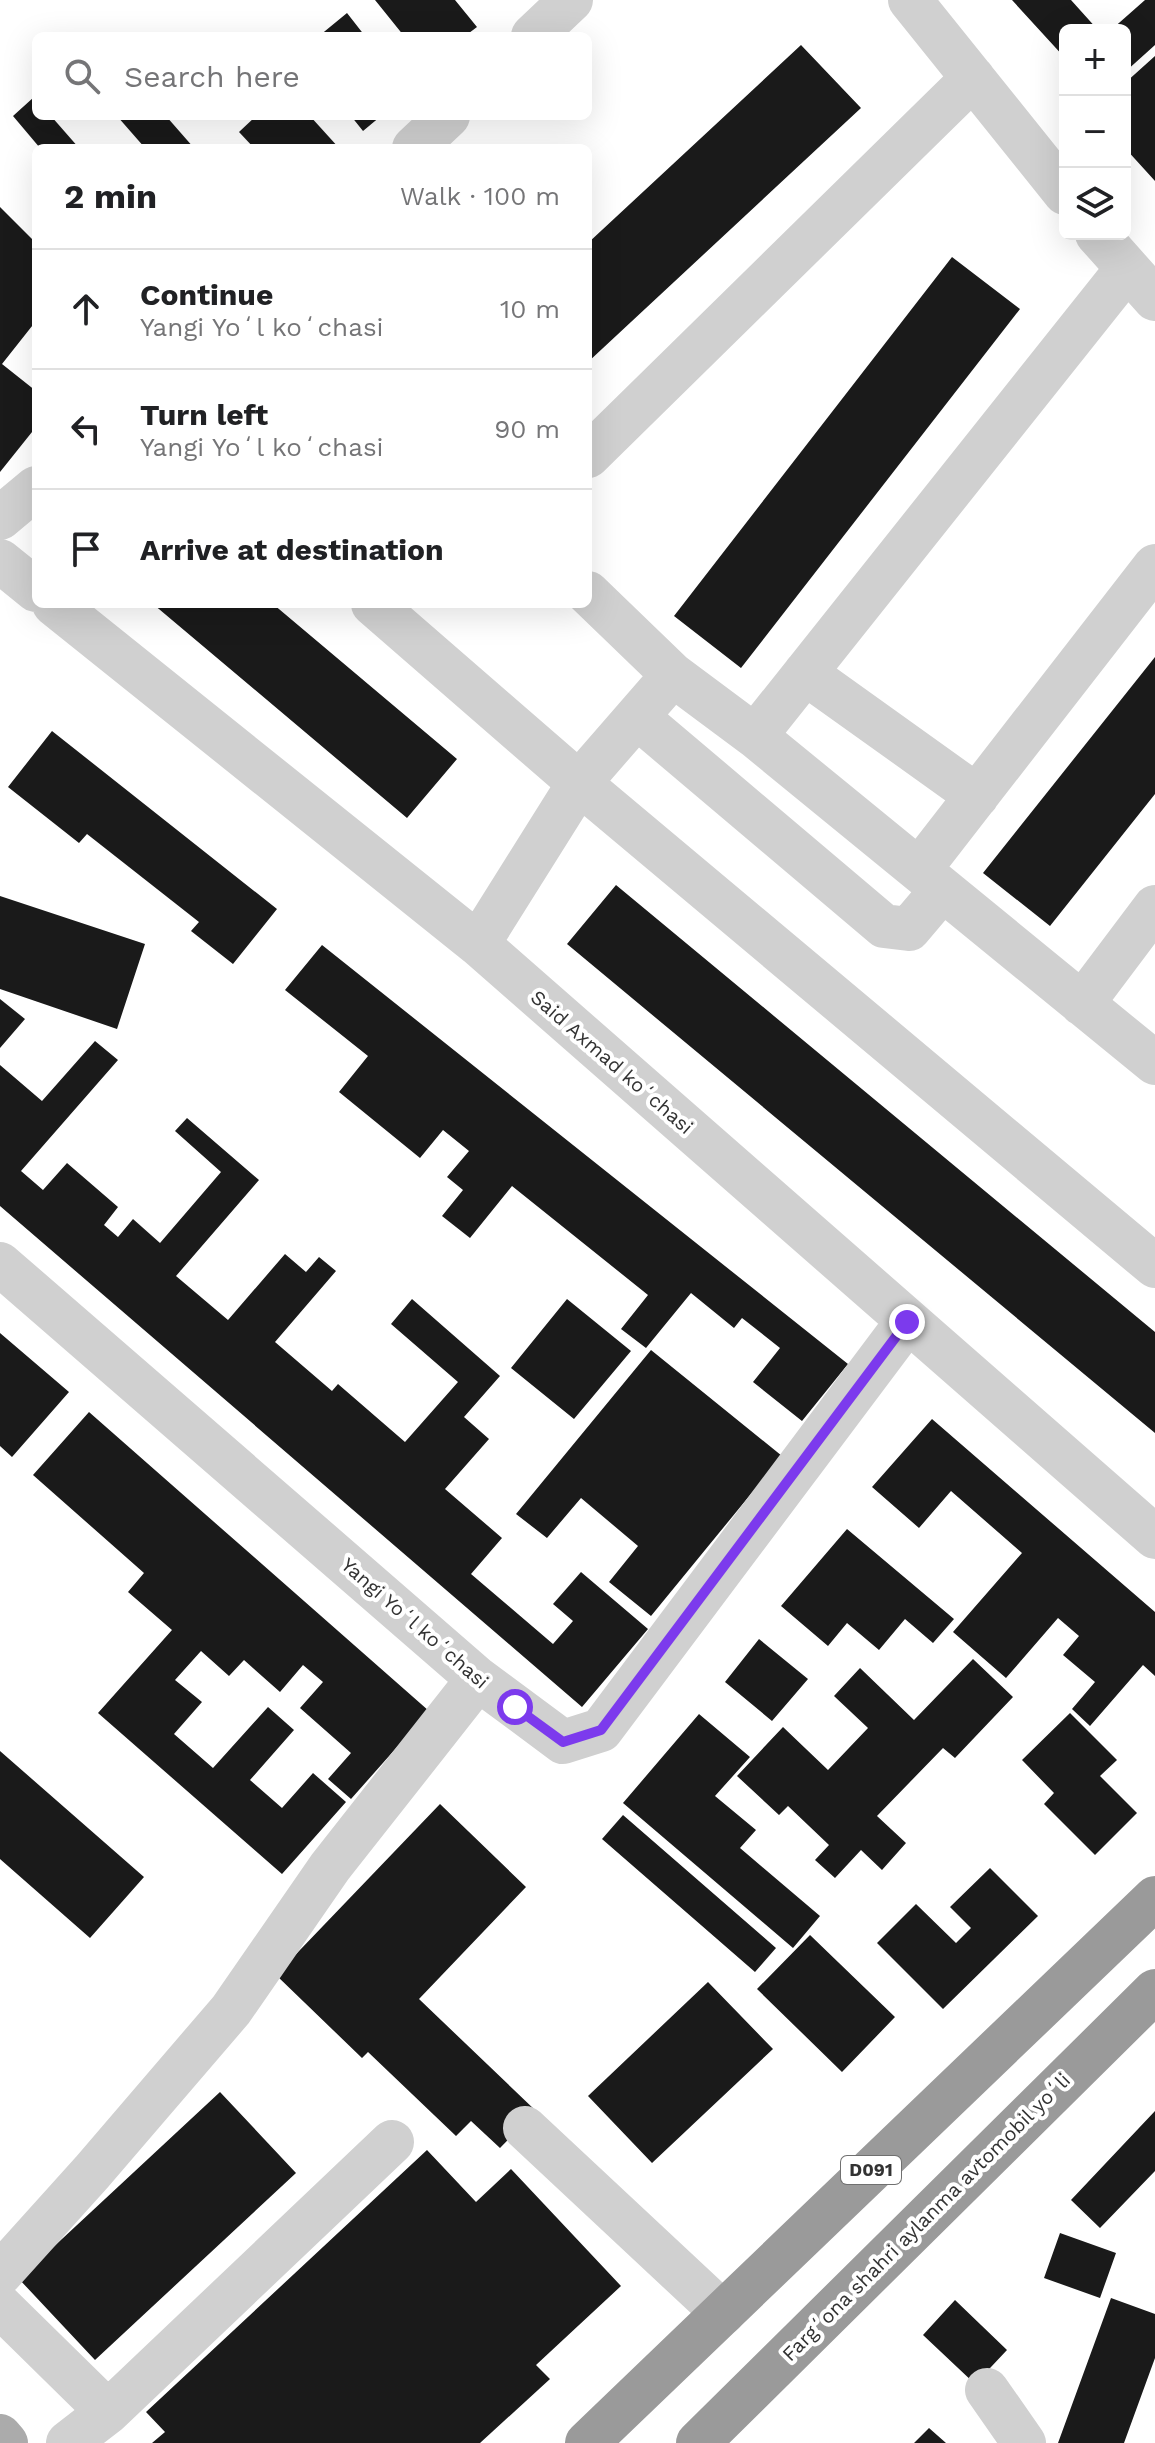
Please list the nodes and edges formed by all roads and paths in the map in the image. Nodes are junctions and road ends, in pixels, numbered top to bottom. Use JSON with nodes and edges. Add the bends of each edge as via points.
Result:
{"nodes":[{"id":1,"x":571,"y":0,"type":"edge"},
{"id":2,"x":910,"y":0,"type":"edge"},
{"id":3,"x":537,"y":32,"type":"edge"},
{"id":4,"x":973,"y":78,"type":"junction"},
{"id":5,"x":444,"y":120,"type":"edge"},
{"id":6,"x":418,"y":144,"type":"edge"},
{"id":7,"x":1059,"y":186,"type":"edge"},
{"id":8,"x":1102,"y":240,"type":"edge"},
{"id":9,"x":1140,"y":285,"type":"edge"},
{"id":10,"x":592,"y":452,"type":"edge"},
{"id":11,"x":32,"y":491,"type":"edge"},
{"id":12,"x":0,"y":518,"type":"edge"},
{"id":13,"x":0,"y":561,"type":"edge"},
{"id":14,"x":1155,"y":566,"type":"edge"},
{"id":15,"x":32,"y":587,"type":"edge"},
{"id":16,"x":592,"y":597,"type":"edge"},
{"id":17,"x":59,"y":608,"type":"edge"},
{"id":18,"x":378,"y":608,"type":"edge"},
{"id":19,"x":805,"y":673,"type":"junction"},
{"id":20,"x":673,"y":675,"type":"junction"},
{"id":21,"x":637,"y":717,"type":"junction"},
{"id":22,"x":755,"y":736,"type":"junction"},
{"id":23,"x":579,"y":783,"type":"junction"},
{"id":24,"x":977,"y":796,"type":"junction"},
{"id":25,"x":930,"y":880,"type":"junction"},
{"id":26,"x":1155,"y":907,"type":"edge"},
{"id":27,"x":478,"y":944,"type":"junction"},
{"id":28,"x":1082,"y":1004,"type":"junction"},
{"id":29,"x":1155,"y":1063,"type":"edge"},
{"id":30,"x":0,"y":1264,"type":"edge"},
{"id":31,"x":1155,"y":1266,"type":"edge"},
{"id":32,"x":907,"y":1322,"type":"junction"},
{"id":33,"x":1155,"y":1537,"type":"edge"},
{"id":34,"x":478,"y":1679,"type":"junction"},
{"id":35,"x":1155,"y":1898,"type":"edge"},
{"id":36,"x":1155,"y":1991,"type":"edge"},
{"id":37,"x":525,"y":2128,"type":"dead end"},
{"id":38,"x":392,"y":2142,"type":"dead end"},
{"id":39,"x":0,"y":2274,"type":"edge"},
{"id":40,"x":0,"y":2306,"type":"edge"},
{"id":41,"x":723,"y":2313,"type":"junction"},
{"id":42,"x":987,"y":2390,"type":"dead end"},
{"id":43,"x":108,"y":2412,"type":"junction"},
{"id":44,"x":0,"y":2436,"type":"edge"},
{"id":45,"x":6,"y":2443,"type":"edge"},
{"id":46,"x":68,"y":2443,"type":"edge"},
{"id":47,"x":587,"y":2443,"type":"edge"},
{"id":48,"x":698,"y":2443,"type":"edge"},
{"id":49,"x":1024,"y":2443,"type":"edge"}],
"edges":[{"from":1,"to":3,"type":"street"},
{"from":2,"to":4,"type":"street"},
{"from":4,"to":7,"type":"street"},
{"from":4,"to":10,"type":"street"},
{"from":5,"to":6,"type":"street"},
{"from":8,"to":9,"type":"street"},
{"from":9,"to":19,"type":"street"},
{"from":11,"to":12,"type":"street"},
{"from":13,"to":15,"type":"street"},
{"from":14,"to":24,"type":"street"},
{"from":16,"to":20,"type":"street"},
{"from":17,"to":27,"type":"street","name":"Said Axmad koʻchasi"},
{"from":18,"to":23,"type":"street"},
{"from":19,"to":22,"type":"street"},
{"from":19,"to":24,"type":"street"},
{"from":20,"to":21,"type":"street"},
{"from":20,"to":22,"type":"street"},
{"from":21,"to":23,"type":"street"},
{"from":21,"to":25,"type":"street","via":[[884,926],[909,929]]},
{"from":22,"to":25,"type":"street"},
{"from":23,"to":27,"type":"street"},
{"from":23,"to":31,"type":"street"},
{"from":24,"to":25,"type":"street"},
{"from":25,"to":28,"type":"street"},
{"from":26,"to":28,"type":"street"},
{"from":27,"to":32,"type":"street","name":"Said Axmad koʻchasi"},
{"from":28,"to":29,"type":"street"},
{"from":30,"to":34,"type":"street","name":"Yangi Yoʻl koʻchasi"},
{"from":32,"to":33,"type":"street","name":"Said Axmad koʻchasi"},
{"from":32,"to":34,"type":"street","name":"Yangi Yoʻl koʻchasi","via":[[601,1730],[563,1742]]},
{"from":34,"to":39,"type":"street","via":[[330,1867],[231,2010]]},
{"from":35,"to":41,"type":"highway","number":"D091"},
{"from":36,"to":48,"type":"highway","name":"Fargʻona shahri aylanma avtomobil yoʻli"},
{"from":37,"to":41,"type":"street"},
{"from":38,"to":43,"type":"street"},
{"from":40,"to":43,"type":"street"},
{"from":41,"to":47,"type":"highway","number":"D091"},
{"from":42,"to":49,"type":"street"},
{"from":43,"to":46,"type":"street"},
{"from":44,"to":45,"type":"main road"}]}
